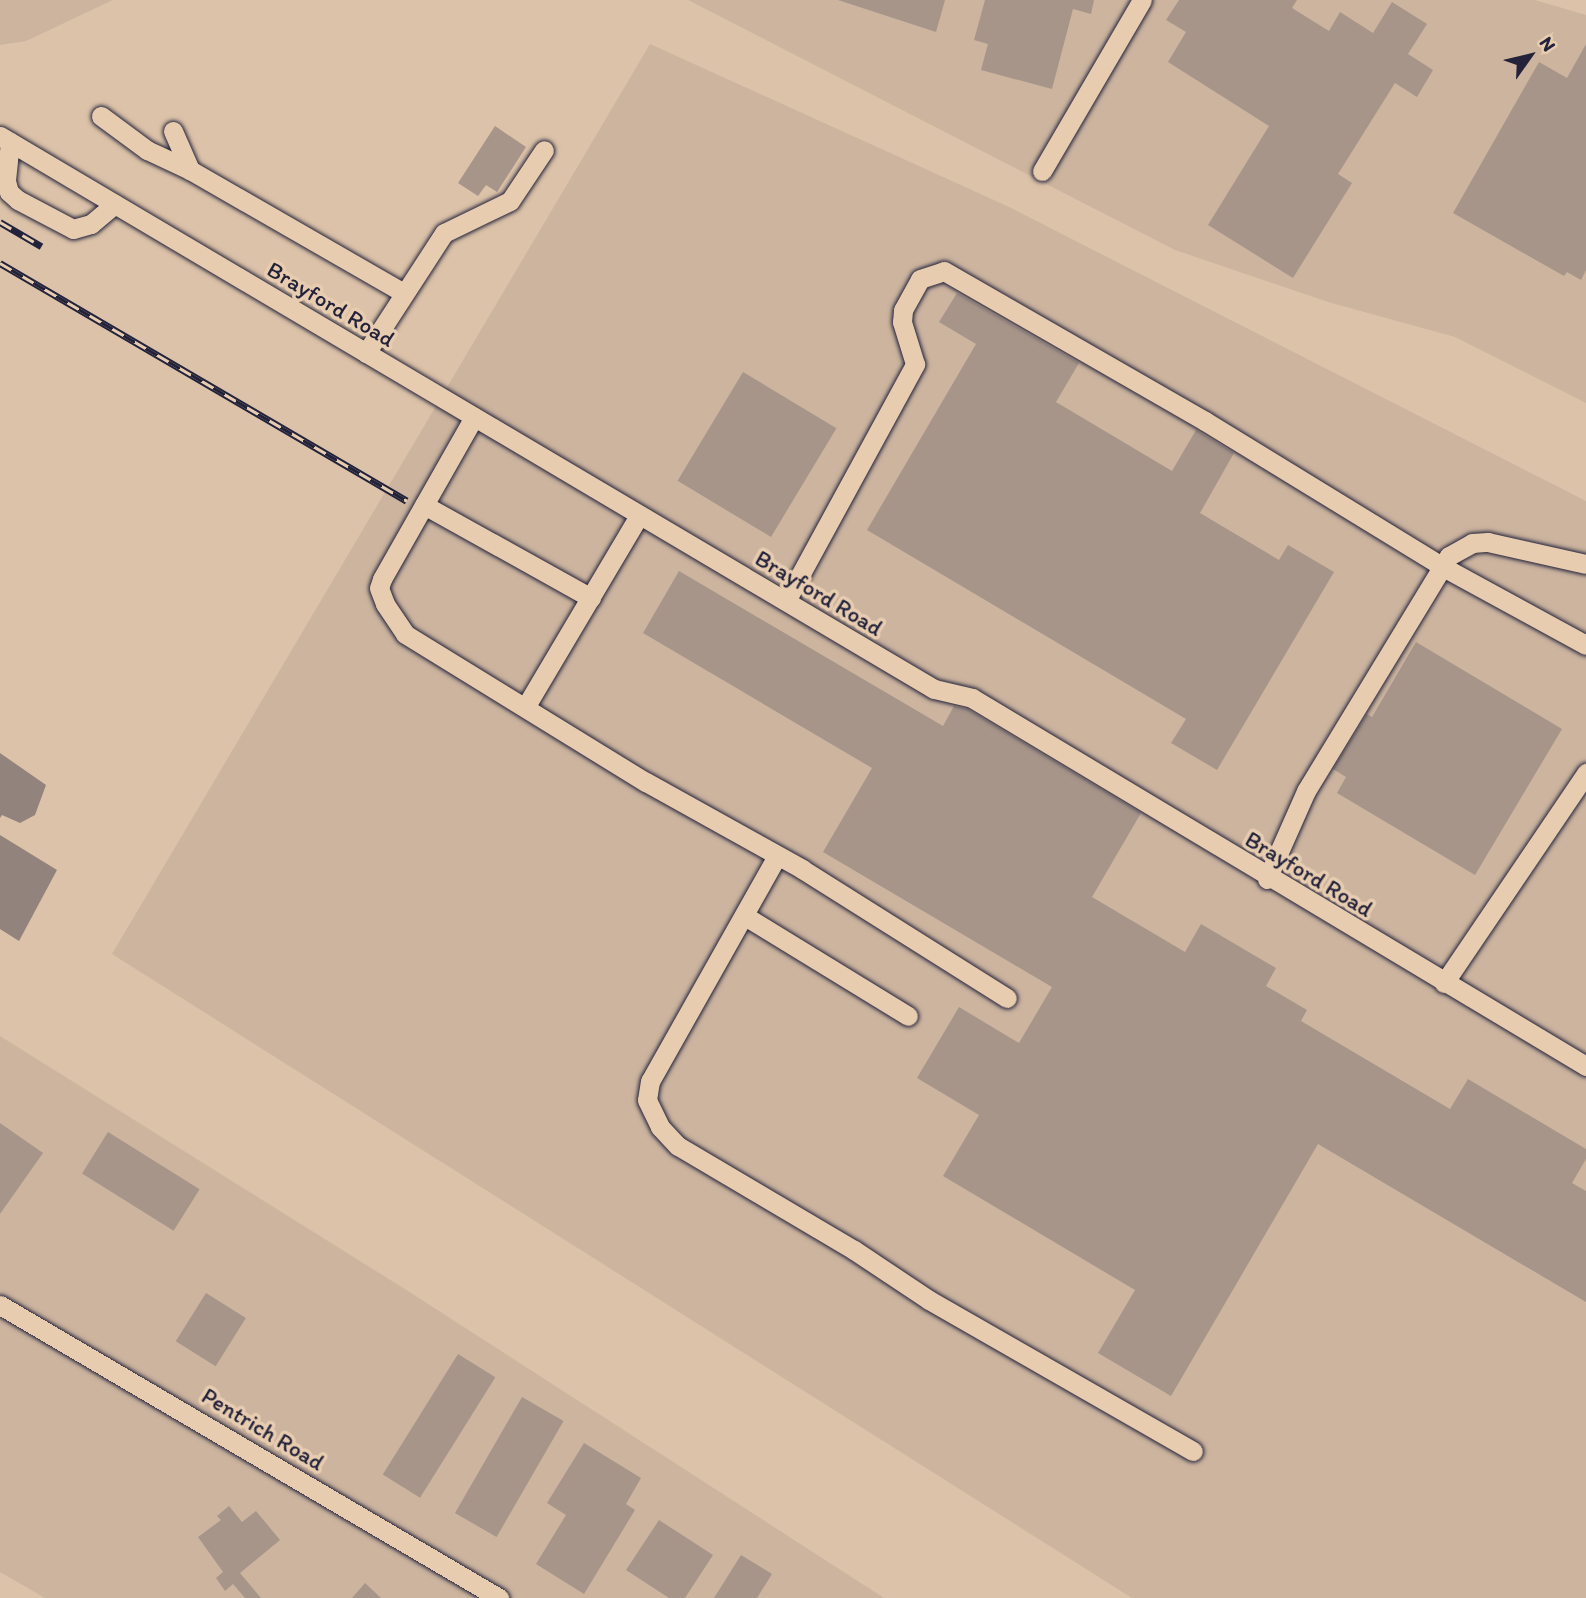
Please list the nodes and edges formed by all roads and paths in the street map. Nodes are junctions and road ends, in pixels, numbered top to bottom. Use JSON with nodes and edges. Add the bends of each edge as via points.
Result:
{"nodes":[{"id":1,"x":1142,"y":0,"type":"edge"},
{"id":2,"x":101,"y":116,"type":"dead end"},
{"id":3,"x":173,"y":131,"type":"dead end"},
{"id":4,"x":5,"y":139,"type":"edge"},
{"id":5,"x":544,"y":150,"type":"dead end"},
{"id":6,"x":190,"y":170,"type":"junction"},
{"id":7,"x":1042,"y":171,"type":"dead end"},
{"id":8,"x":115,"y":204,"type":"junction"},
{"id":9,"x":402,"y":292,"type":"junction"},
{"id":10,"x":366,"y":352,"type":"junction"},
{"id":11,"x":474,"y":417,"type":"junction"},
{"id":12,"x":424,"y":505,"type":"junction"},
{"id":13,"x":639,"y":516,"type":"junction"},
{"id":14,"x":1586,"y":564,"type":"edge"},
{"id":15,"x":1443,"y":567,"type":"junction"},
{"id":16,"x":591,"y":598,"type":"junction"},
{"id":17,"x":786,"y":601,"type":"junction"},
{"id":18,"x":1586,"y":645,"type":"edge"},
{"id":19,"x":526,"y":706,"type":"junction"},
{"id":20,"x":1586,"y":773,"type":"edge"},
{"id":21,"x":777,"y":856,"type":"junction"},
{"id":22,"x":1267,"y":879,"type":"junction"},
{"id":23,"x":745,"y":916,"type":"junction"},
{"id":24,"x":1444,"y":983,"type":"junction"},
{"id":25,"x":1007,"y":998,"type":"dead end"},
{"id":26,"x":908,"y":1016,"type":"dead end"},
{"id":27,"x":1586,"y":1066,"type":"edge"},
{"id":28,"x":0,"y":1305,"type":"edge"},
{"id":29,"x":1193,"y":1451,"type":"dead end"},
{"id":30,"x":499,"y":1598,"type":"edge"}],
"edges":[{"from":1,"to":7,"type":"lane"},
{"from":2,"to":6,"type":"lane","via":[[164,160]]},
{"from":3,"to":6,"type":"lane"},
{"from":4,"to":8,"type":"lane","name":"Brayford Road"},
{"from":4,"to":8,"type":"lane","via":[[6,181],[13,197],[74,229],[91,224]]},
{"from":5,"to":9,"type":"lane","via":[[519,194],[444,233]]},
{"from":6,"to":9,"type":"lane"},
{"from":8,"to":10,"type":"lane","name":"Brayford Road"},
{"from":9,"to":10,"type":"lane"},
{"from":10,"to":11,"type":"lane","name":"Brayford Road"},
{"from":11,"to":12,"type":"lane"},
{"from":11,"to":13,"type":"lane","name":"Brayford Road"},
{"from":12,"to":16,"type":"lane"},
{"from":12,"to":19,"type":"lane","via":[[379,588],[389,613],[405,634]]},
{"from":13,"to":16,"type":"lane"},
{"from":13,"to":17,"type":"lane","name":"Brayford Road"},
{"from":14,"to":15,"type":"lane","via":[[1488,542],[1456,549]]},
{"from":15,"to":17,"type":"lane","via":[[1205,421],[944,271],[920,279],[903,310],[902,322],[915,363]]},
{"from":15,"to":18,"type":"lane"},
{"from":15,"to":22,"type":"lane","via":[[1306,791]]},
{"from":16,"to":19,"type":"lane"},
{"from":17,"to":22,"type":"lane","name":"Brayford Road","via":[[934,689],[972,698]]},
{"from":19,"to":21,"type":"lane","via":[[646,782]]},
{"from":20,"to":24,"type":"lane"},
{"from":21,"to":23,"type":"lane"},
{"from":21,"to":25,"type":"lane"},
{"from":22,"to":24,"type":"lane","name":"Brayford Road"},
{"from":23,"to":26,"type":"lane"},
{"from":23,"to":29,"type":"lane","via":[[646,1091],[655,1119],[668,1137],[929,1300]]},
{"from":24,"to":27,"type":"lane","name":"Brayford Road"},
{"from":28,"to":30,"type":"lane","name":"Pentrich Road"}]}
